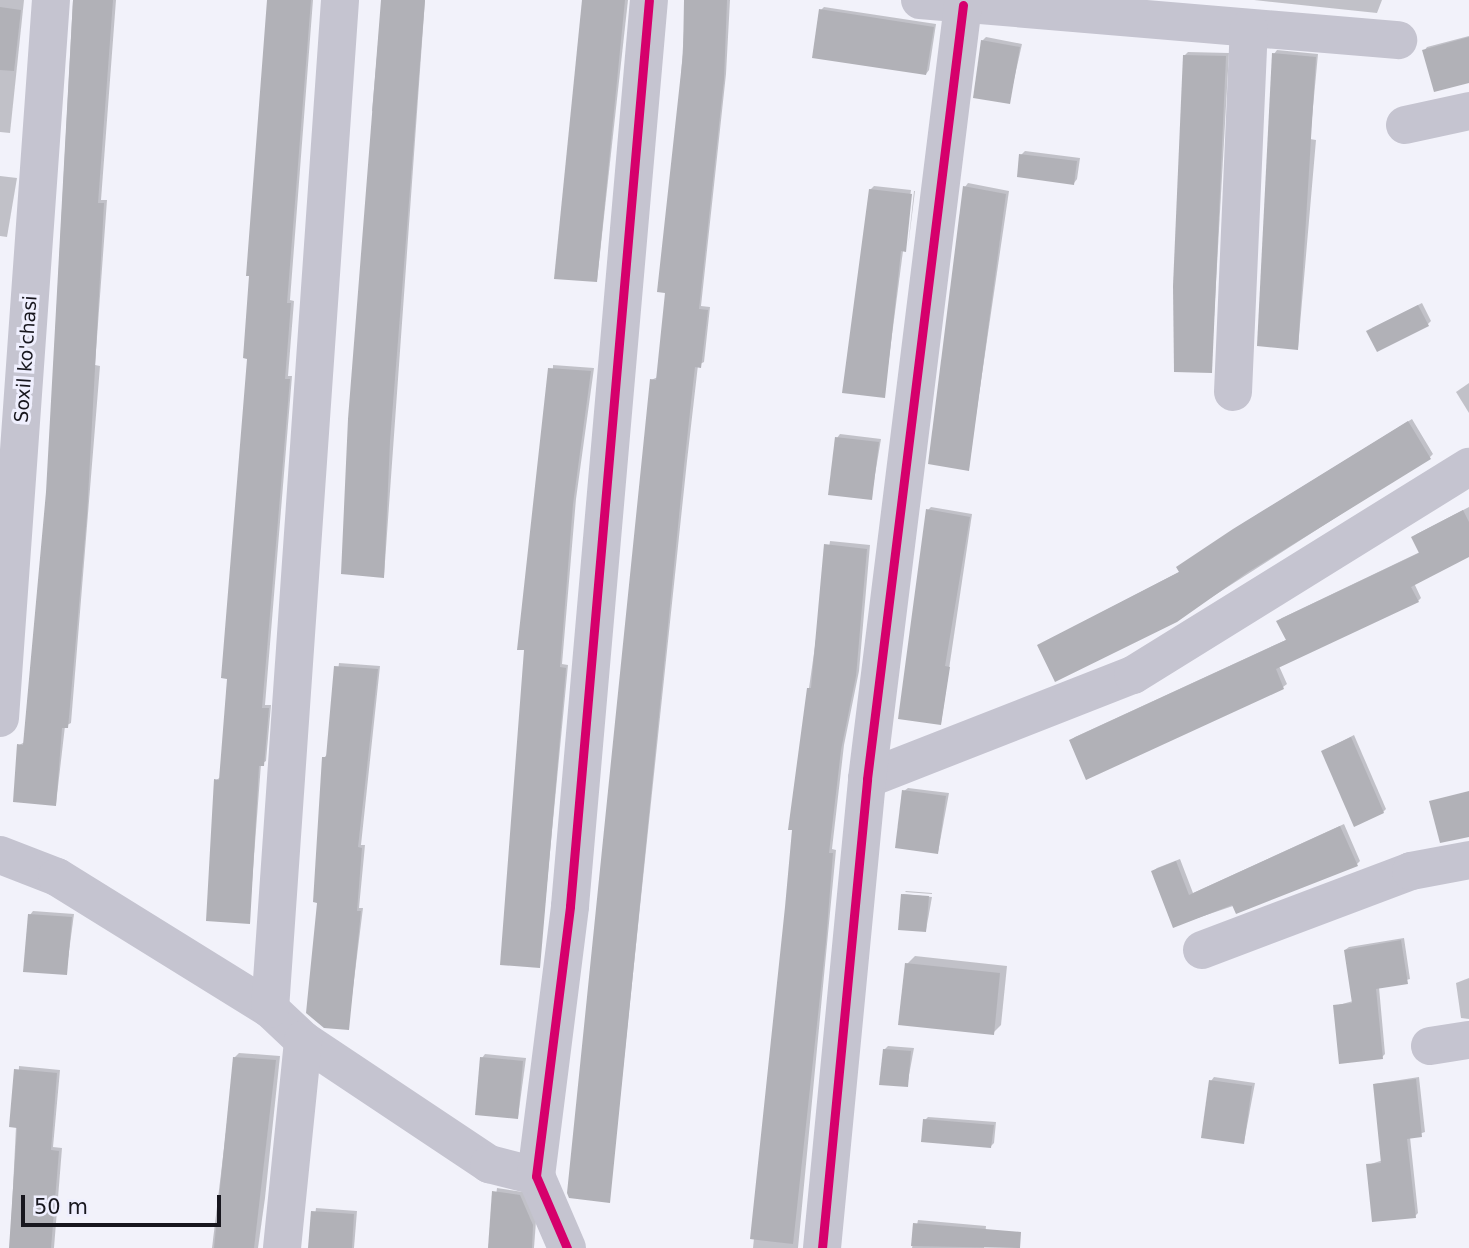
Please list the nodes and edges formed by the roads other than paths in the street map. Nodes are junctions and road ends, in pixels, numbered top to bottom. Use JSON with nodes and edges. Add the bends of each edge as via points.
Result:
{"nodes":[{"id":1,"x":51,"y":0,"type":"edge"},
{"id":2,"x":340,"y":0,"type":"edge"},
{"id":3,"x":649,"y":0,"type":"edge"},
{"id":4,"x":920,"y":0,"type":"edge"},
{"id":5,"x":977,"y":4,"type":"edge"},
{"id":6,"x":1248,"y":28,"type":"junction"},
{"id":7,"x":1398,"y":40,"type":"dead end"},
{"id":8,"x":1469,"y":111,"type":"edge"},
{"id":9,"x":1405,"y":125,"type":"dead end"},
{"id":10,"x":1233,"y":392,"type":"dead end"},
{"id":11,"x":1469,"y":467,"type":"edge"},
{"id":12,"x":0,"y":718,"type":"edge"},
{"id":13,"x":867,"y":779,"type":"junction"},
{"id":14,"x":0,"y":855,"type":"edge"},
{"id":15,"x":1469,"y":860,"type":"edge"},
{"id":16,"x":1202,"y":950,"type":"dead end"},
{"id":17,"x":270,"y":1009,"type":"junction"},
{"id":18,"x":303,"y":1040,"type":"junction"},
{"id":19,"x":1469,"y":1040,"type":"edge"},
{"id":20,"x":1430,"y":1046,"type":"dead end"},
{"id":21,"x":536,"y":1176,"type":"junction"},
{"id":22,"x":282,"y":1248,"type":"edge"},
{"id":23,"x":567,"y":1248,"type":"edge"},
{"id":24,"x":822,"y":1248,"type":"edge"}],
"edges":[{"from":1,"to":12,"type":"street","name":"Soxil ko'chasi"},
{"from":2,"to":17,"type":"street"},
{"from":3,"to":21,"type":"street","via":[[570,906]]},
{"from":4,"to":5,"type":"street"},
{"from":5,"to":6,"type":"street"},
{"from":5,"to":13,"type":"street"},
{"from":6,"to":7,"type":"street"},
{"from":6,"to":10,"type":"street"},
{"from":8,"to":9,"type":"street"},
{"from":11,"to":13,"type":"street","via":[[1133,676]]},
{"from":13,"to":24,"type":"street"},
{"from":14,"to":17,"type":"street","via":[[57,877]]},
{"from":15,"to":16,"type":"street","via":[[1411,871]]},
{"from":17,"to":18,"type":"street"},
{"from":18,"to":21,"type":"street","via":[[489,1164]]},
{"from":18,"to":22,"type":"street"},
{"from":19,"to":20,"type":"street"},
{"from":21,"to":23,"type":"street"}]}
